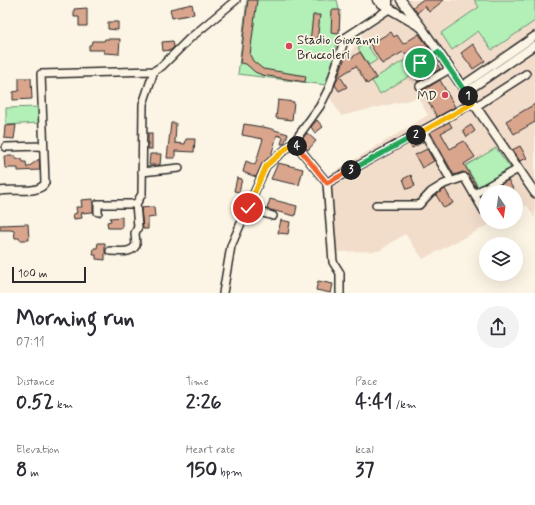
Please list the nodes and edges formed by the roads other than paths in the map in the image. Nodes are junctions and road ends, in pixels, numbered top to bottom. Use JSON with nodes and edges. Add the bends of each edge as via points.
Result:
{"nodes":[{"id":1,"x":236,"y":0,"type":"edge"},
{"id":2,"x":377,"y":0,"type":"edge"},
{"id":3,"x":400,"y":0,"type":"edge"},
{"id":4,"x":389,"y":6,"type":"edge"},
{"id":5,"x":422,"y":28,"type":"junction"},
{"id":6,"x":535,"y":36,"type":"edge"},
{"id":7,"x":535,"y":45,"type":"edge"},
{"id":8,"x":438,"y":52,"type":"junction"},
{"id":9,"x":420,"y":63,"type":"dead end"},
{"id":10,"x":450,"y":69,"type":"junction"},
{"id":11,"x":154,"y":71,"type":"junction"},
{"id":12,"x":526,"y":74,"type":"dead end"},
{"id":13,"x":420,"y":86,"type":"dead end"},
{"id":14,"x":464,"y":89,"type":"junction"},
{"id":15,"x":474,"y":105,"type":"junction"},
{"id":16,"x":423,"y":131,"type":"junction"},
{"id":17,"x":294,"y":142,"type":"junction"},
{"id":18,"x":43,"y":146,"type":"junction"},
{"id":19,"x":6,"y":147,"type":"dead end"},
{"id":20,"x":179,"y":168,"type":"dead end"},
{"id":21,"x":518,"y":169,"type":"junction"},
{"id":22,"x":142,"y":172,"type":"junction"},
{"id":23,"x":449,"y":177,"type":"dead end"},
{"id":24,"x":327,"y":183,"type":"junction"},
{"id":25,"x":533,"y":189,"type":"edge"},
{"id":26,"x":0,"y":191,"type":"edge"},
{"id":27,"x":474,"y":194,"type":"junction"},
{"id":28,"x":535,"y":198,"type":"edge"},
{"id":29,"x":479,"y":202,"type":"edge"},
{"id":30,"x":136,"y":204,"type":"junction"},
{"id":31,"x":376,"y":206,"type":"dead end"},
{"id":32,"x":248,"y":208,"type":"junction"},
{"id":33,"x":98,"y":212,"type":"dead end"},
{"id":34,"x":273,"y":216,"type":"dead end"},
{"id":35,"x":110,"y":251,"type":"dead end"},
{"id":36,"x":224,"y":293,"type":"edge"},
{"id":37,"x":340,"y":293,"type":"edge"}],
"edges":[{"from":1,"to":11,"type":"street"},
{"from":2,"to":4,"type":"main road"},
{"from":3,"to":4,"type":"main road","via":[[399,9],[394,11]]},
{"from":3,"to":5,"type":"main road"},
{"from":4,"to":5,"type":"main road"},
{"from":4,"to":17,"type":"street","via":[[345,38],[325,97]]},
{"from":5,"to":8,"type":"main road"},
{"from":6,"to":14,"type":"street"},
{"from":7,"to":14,"type":"street"},
{"from":8,"to":9,"type":"street"},
{"from":8,"to":10,"type":"main road"},
{"from":10,"to":13,"type":"street"},
{"from":10,"to":14,"type":"main road"},
{"from":11,"to":18,"type":"street","via":[[41,74]]},
{"from":11,"to":22,"type":"street","via":[[143,104]]},
{"from":12,"to":15,"type":"street"},
{"from":14,"to":15,"type":"main road"},
{"from":15,"to":16,"type":"street"},
{"from":15,"to":21,"type":"main road"},
{"from":16,"to":23,"type":"street"},
{"from":16,"to":24,"type":"street"},
{"from":17,"to":24,"type":"street"},
{"from":17,"to":32,"type":"street","via":[[266,166]]},
{"from":18,"to":19,"type":"street"},
{"from":18,"to":26,"type":"street","via":[[44,186],[34,190]]},
{"from":20,"to":22,"type":"street"},
{"from":21,"to":25,"type":"main road"},
{"from":21,"to":27,"type":"street"},
{"from":22,"to":30,"type":"street","via":[[142,194]]},
{"from":24,"to":37,"type":"street","via":[[333,262],[340,273]]},
{"from":25,"to":28,"type":"street"},
{"from":27,"to":29,"type":"street"},
{"from":27,"to":31,"type":"street","via":[[464,177],[431,192],[420,205]]},
{"from":30,"to":33,"type":"street","via":[[98,204]]},
{"from":30,"to":35,"type":"street","via":[[136,247],[129,251]]},
{"from":32,"to":34,"type":"street"},
{"from":32,"to":36,"type":"street","via":[[231,246]]}]}
